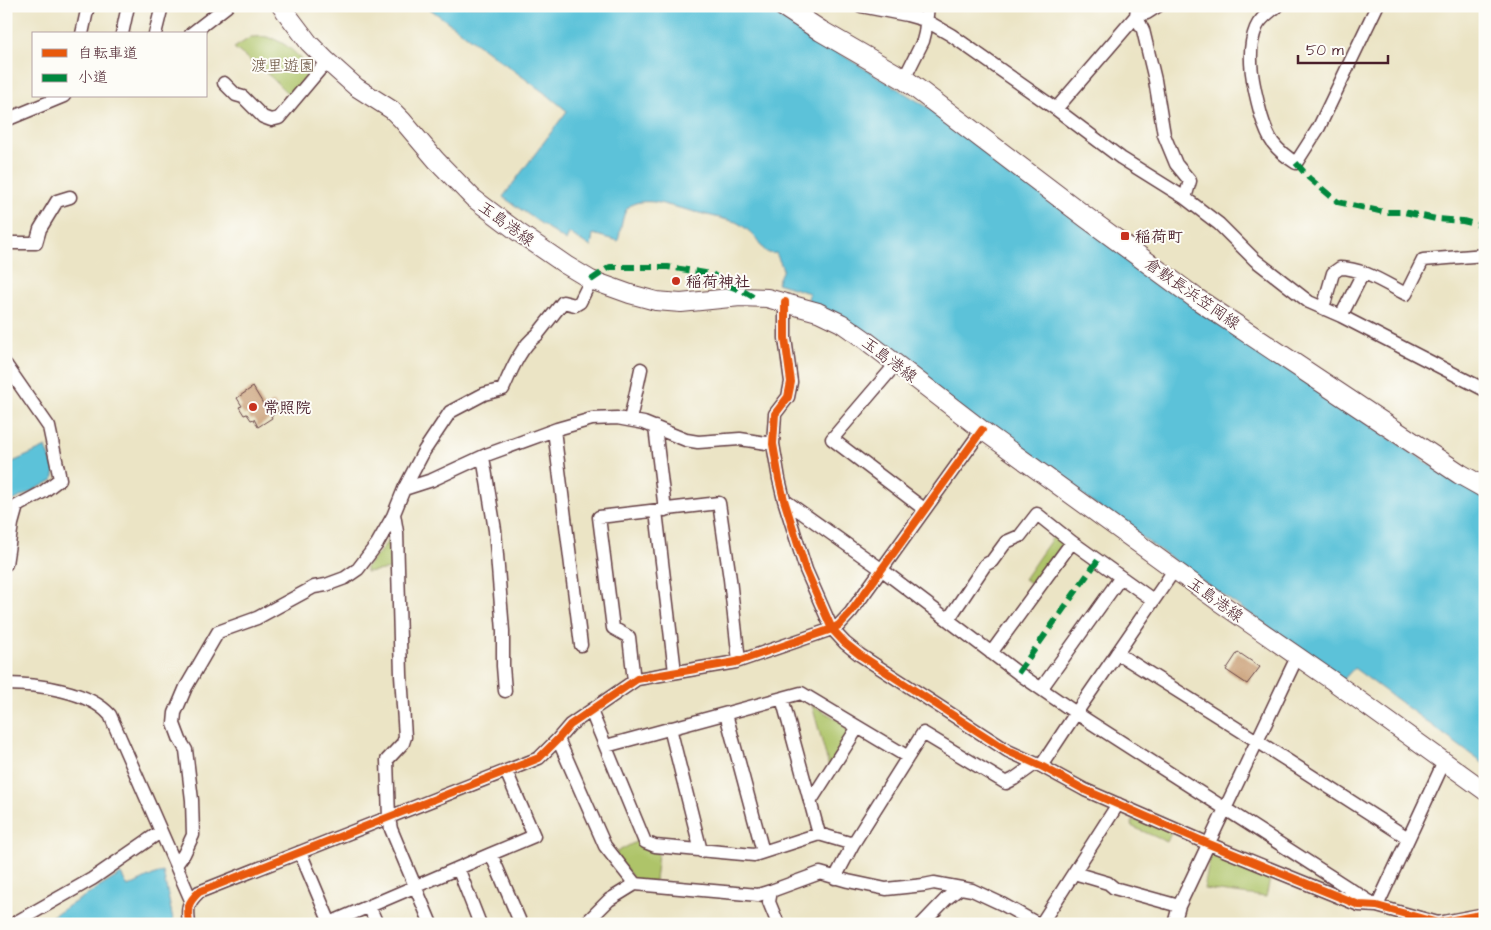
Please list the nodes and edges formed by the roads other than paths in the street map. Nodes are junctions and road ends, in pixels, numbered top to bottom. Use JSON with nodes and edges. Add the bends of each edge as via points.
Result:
{"nodes":[{"id":1,"x":88,"y":6,"type":"edge"},
{"id":2,"x":128,"y":6,"type":"edge"},
{"id":3,"x":162,"y":6,"type":"edge"},
{"id":4,"x":227,"y":6,"type":"edge"},
{"id":5,"x":281,"y":6,"type":"edge"},
{"id":6,"x":783,"y":6,"type":"edge"},
{"id":7,"x":861,"y":6,"type":"edge"},
{"id":8,"x":928,"y":6,"type":"edge"},
{"id":9,"x":1158,"y":6,"type":"edge"},
{"id":10,"x":1277,"y":6,"type":"edge"},
{"id":11,"x":1377,"y":6,"type":"edge"},
{"id":12,"x":1137,"y":11,"type":"edge"},
{"id":13,"x":926,"y":20,"type":"junction"},
{"id":14,"x":82,"y":32,"type":"edge"},
{"id":15,"x":122,"y":32,"type":"edge"},
{"id":16,"x":156,"y":32,"type":"edge"},
{"id":17,"x":194,"y":32,"type":"edge"},
{"id":18,"x":327,"y":61,"type":"junction"},
{"id":19,"x":904,"y":79,"type":"junction"},
{"id":20,"x":224,"y":83,"type":"dead end"},
{"id":21,"x":59,"y":98,"type":"edge"},
{"id":22,"x":1056,"y":109,"type":"junction"},
{"id":23,"x":6,"y":120,"type":"edge"},
{"id":24,"x":70,"y":198,"type":"dead end"},
{"id":25,"x":1185,"y":198,"type":"junction"},
{"id":26,"x":6,"y":243,"type":"edge"},
{"id":27,"x":1485,"y":255,"type":"edge"},
{"id":28,"x":1362,"y":273,"type":"junction"},
{"id":29,"x":591,"y":280,"type":"junction"},
{"id":30,"x":785,"y":302,"type":"junction"},
{"id":31,"x":1323,"y":308,"type":"junction"},
{"id":32,"x":1341,"y":316,"type":"junction"},
{"id":33,"x":896,"y":364,"type":"junction"},
{"id":34,"x":6,"y":365,"type":"edge"},
{"id":35,"x":642,"y":369,"type":"dead end"},
{"id":36,"x":1485,"y":390,"type":"edge"},
{"id":37,"x":630,"y":420,"type":"junction"},
{"id":38,"x":655,"y":428,"type":"junction"},
{"id":39,"x":554,"y":430,"type":"junction"},
{"id":40,"x":982,"y":430,"type":"junction"},
{"id":41,"x":773,"y":444,"type":"junction"},
{"id":42,"x":483,"y":457,"type":"junction"},
{"id":43,"x":1485,"y":488,"type":"edge"},
{"id":44,"x":404,"y":489,"type":"junction"},
{"id":45,"x":784,"y":500,"type":"junction"},
{"id":46,"x":924,"y":509,"type":"junction"},
{"id":47,"x":660,"y":510,"type":"junction"},
{"id":48,"x":394,"y":514,"type":"junction"},
{"id":49,"x":1072,"y":542,"type":"junction"},
{"id":50,"x":6,"y":564,"type":"edge"},
{"id":51,"x":881,"y":569,"type":"junction"},
{"id":52,"x":1175,"y":569,"type":"junction"},
{"id":53,"x":1121,"y":576,"type":"junction"},
{"id":54,"x":1153,"y":600,"type":"junction"},
{"id":55,"x":948,"y":620,"type":"junction"},
{"id":56,"x":832,"y":629,"type":"junction"},
{"id":57,"x":581,"y":645,"type":"dead end"},
{"id":58,"x":991,"y":652,"type":"junction"},
{"id":59,"x":1117,"y":652,"type":"junction"},
{"id":60,"x":1298,"y":657,"type":"junction"},
{"id":61,"x":738,"y":661,"type":"junction"},
{"id":62,"x":675,"y":672,"type":"junction"},
{"id":63,"x":634,"y":681,"type":"junction"},
{"id":64,"x":6,"y":684,"type":"edge"},
{"id":65,"x":1041,"y":689,"type":"junction"},
{"id":66,"x":505,"y":691,"type":"dead end"},
{"id":67,"x":782,"y":698,"type":"junction"},
{"id":68,"x":591,"y":711,"type":"junction"},
{"id":69,"x":1076,"y":713,"type":"junction"},
{"id":70,"x":726,"y":714,"type":"junction"},
{"id":71,"x":858,"y":727,"type":"junction"},
{"id":72,"x":670,"y":728,"type":"junction"},
{"id":73,"x":558,"y":739,"type":"junction"},
{"id":74,"x":1258,"y":741,"type":"junction"},
{"id":75,"x":606,"y":746,"type":"junction"},
{"id":76,"x":908,"y":757,"type":"junction"},
{"id":77,"x":1444,"y":762,"type":"junction"},
{"id":78,"x":1038,"y":765,"type":"junction"},
{"id":79,"x":506,"y":771,"type":"junction"},
{"id":80,"x":1485,"y":792,"type":"edge"},
{"id":81,"x":810,"y":802,"type":"junction"},
{"id":82,"x":1118,"y":804,"type":"junction"},
{"id":83,"x":1225,"y":809,"type":"junction"},
{"id":84,"x":389,"y":818,"type":"junction"},
{"id":85,"x":160,"y":832,"type":"junction"},
{"id":86,"x":819,"y":834,"type":"junction"},
{"id":87,"x":1408,"y":838,"type":"junction"},
{"id":88,"x":853,"y":844,"type":"junction"},
{"id":89,"x":1209,"y":844,"type":"junction"},
{"id":90,"x":701,"y":851,"type":"junction"},
{"id":91,"x":300,"y":852,"type":"junction"},
{"id":92,"x":764,"y":852,"type":"junction"},
{"id":93,"x":491,"y":854,"type":"junction"},
{"id":94,"x":176,"y":865,"type":"junction"},
{"id":95,"x":458,"y":868,"type":"junction"},
{"id":96,"x":1074,"y":873,"type":"junction"},
{"id":97,"x":835,"y":878,"type":"junction"},
{"id":98,"x":635,"y":884,"type":"junction"},
{"id":99,"x":415,"y":886,"type":"junction"},
{"id":100,"x":960,"y":888,"type":"junction"},
{"id":101,"x":771,"y":891,"type":"junction"},
{"id":102,"x":191,"y":900,"type":"junction"},
{"id":103,"x":369,"y":906,"type":"junction"},
{"id":104,"x":1179,"y":906,"type":"junction"},
{"id":105,"x":1377,"y":906,"type":"junction"},
{"id":106,"x":1485,"y":914,"type":"edge"},
{"id":107,"x":13,"y":924,"type":"edge"},
{"id":108,"x":189,"y":924,"type":"edge"},
{"id":109,"x":376,"y":924,"type":"edge"},
{"id":110,"x":431,"y":924,"type":"edge"},
{"id":111,"x":480,"y":924,"type":"edge"},
{"id":112,"x":521,"y":924,"type":"edge"},
{"id":113,"x":585,"y":924,"type":"edge"},
{"id":114,"x":778,"y":924,"type":"edge"},
{"id":115,"x":922,"y":924,"type":"edge"},
{"id":116,"x":1038,"y":924,"type":"edge"},
{"id":117,"x":1041,"y":924,"type":"edge"},
{"id":118,"x":1174,"y":924,"type":"edge"}],
"edges":[{"from":1,"to":14,"type":"street"},
{"from":2,"to":15,"type":"street"},
{"from":3,"to":16,"type":"street"},
{"from":4,"to":17,"type":"street"},
{"from":5,"to":18,"type":"main road","name":"玉島港線"},
{"from":6,"to":19,"type":"main road","name":"倉敷長浜笠岡線"},
{"from":7,"to":13,"type":"street"},
{"from":8,"to":13,"type":"street"},
{"from":9,"to":12,"type":"street","via":[[1148,13]]},
{"from":10,"to":11,"type":"street","via":[[1261,19],[1253,36],[1251,67],[1265,129],[1272,142],[1296,163],[1319,128]]},
{"from":12,"to":22,"type":"street"},
{"from":12,"to":25,"type":"street","via":[[1155,80],[1164,135],[1176,164],[1190,180]]},
{"from":13,"to":19,"type":"street","via":[[922,41]]},
{"from":13,"to":22,"type":"street"},
{"from":18,"to":20,"type":"street","via":[[279,118],[271,120]]},
{"from":18,"to":29,"type":"main road","name":"玉島港線","via":[[356,87],[392,110],[474,198],[518,232]]},
{"from":19,"to":43,"type":"main road","name":"倉敷長浜笠岡線","via":[[1197,298]]},
{"from":21,"to":23,"type":"street"},
{"from":22,"to":25,"type":"street","via":[[1121,158]]},
{"from":24,"to":26,"type":"street","via":[[57,201],[36,242]]},
{"from":25,"to":31,"type":"street","via":[[1255,260],[1309,302]]},
{"from":27,"to":28,"type":"street","via":[[1423,260],[1406,294]]},
{"from":28,"to":31,"type":"street","via":[[1346,268],[1335,270]]},
{"from":28,"to":32,"type":"street"},
{"from":29,"to":30,"type":"main road","name":"玉島港線","via":[[656,301],[681,303],[740,297]]},
{"from":29,"to":44,"type":"street","via":[[580,302],[575,306],[563,302],[516,359],[503,389],[484,394],[450,412]]},
{"from":30,"to":33,"type":"main road","name":"玉島港線","via":[[841,323]]},
{"from":30,"to":41,"type":"street","via":[[784,338],[791,382],[788,397],[775,414]]},
{"from":31,"to":32,"type":"street"},
{"from":32,"to":36,"type":"street"},
{"from":33,"to":40,"type":"main road","name":"玉島港線"},
{"from":33,"to":46,"type":"street","via":[[832,439]]},
{"from":34,"to":50,"type":"street","via":[[49,428],[60,479],[17,506]]},
{"from":35,"to":37,"type":"street"},
{"from":37,"to":38,"type":"street"},
{"from":37,"to":39,"type":"street","via":[[592,419]]},
{"from":38,"to":41,"type":"street","via":[[698,442],[740,439]]},
{"from":38,"to":47,"type":"street"},
{"from":39,"to":42,"type":"street"},
{"from":39,"to":57,"type":"street"},
{"from":40,"to":46,"type":"street"},
{"from":40,"to":52,"type":"main road","name":"玉島港線"},
{"from":41,"to":45,"type":"street"},
{"from":42,"to":44,"type":"street"},
{"from":42,"to":66,"type":"street","via":[[495,530]]},
{"from":44,"to":48,"type":"street"},
{"from":45,"to":51,"type":"street"},
{"from":45,"to":56,"type":"street","via":[[806,570]]},
{"from":46,"to":51,"type":"street"},
{"from":47,"to":61,"type":"street","via":[[720,504]]},
{"from":47,"to":62,"type":"street"},
{"from":47,"to":63,"type":"street","via":[[599,517],[613,628],[629,637]]},
{"from":48,"to":84,"type":"street","via":[[405,737],[387,760]]},
{"from":48,"to":94,"type":"street","via":[[368,556],[345,578],[314,587],[257,618],[218,632],[186,687],[174,724],[186,750],[193,835]]},
{"from":49,"to":53,"type":"street"},
{"from":49,"to":55,"type":"street","via":[[1038,514],[1020,536],[1006,542],[985,565]]},
{"from":49,"to":58,"type":"street"},
{"from":51,"to":55,"type":"street"},
{"from":51,"to":56,"type":"street","via":[[851,612]]},
{"from":52,"to":54,"type":"street"},
{"from":52,"to":60,"type":"main road","name":"玉島港線"},
{"from":53,"to":54,"type":"street"},
{"from":53,"to":65,"type":"street"},
{"from":54,"to":59,"type":"street"},
{"from":55,"to":58,"type":"street"},
{"from":56,"to":61,"type":"street"},
{"from":56,"to":78,"type":"street","via":[[860,655],[1008,751]]},
{"from":58,"to":65,"type":"street"},
{"from":59,"to":69,"type":"street"},
{"from":59,"to":74,"type":"street"},
{"from":60,"to":74,"type":"street"},
{"from":60,"to":77,"type":"main road","name":"玉島港線"},
{"from":61,"to":62,"type":"street"},
{"from":62,"to":63,"type":"street"},
{"from":63,"to":68,"type":"street"},
{"from":64,"to":85,"type":"street","via":[[72,693],[106,711]]},
{"from":65,"to":69,"type":"street"},
{"from":67,"to":70,"type":"street"},
{"from":67,"to":71,"type":"street","via":[[801,693]]},
{"from":67,"to":81,"type":"street"},
{"from":68,"to":73,"type":"street","via":[[570,725]]},
{"from":68,"to":75,"type":"street"},
{"from":69,"to":78,"type":"street"},
{"from":69,"to":83,"type":"street"},
{"from":70,"to":72,"type":"street"},
{"from":70,"to":92,"type":"street"},
{"from":71,"to":76,"type":"street"},
{"from":71,"to":81,"type":"street"},
{"from":72,"to":75,"type":"street"},
{"from":72,"to":90,"type":"street"},
{"from":73,"to":79,"type":"street","via":[[539,758]]},
{"from":73,"to":98,"type":"street","via":[[606,846]]},
{"from":74,"to":83,"type":"street"},
{"from":74,"to":87,"type":"street"},
{"from":75,"to":90,"type":"street","via":[[646,842]]},
{"from":76,"to":78,"type":"street","via":[[923,733],[1006,783]]},
{"from":76,"to":88,"type":"street"},
{"from":77,"to":80,"type":"main road","name":"玉島港線"},
{"from":77,"to":87,"type":"street"},
{"from":78,"to":82,"type":"street"},
{"from":79,"to":84,"type":"street"},
{"from":79,"to":93,"type":"street","via":[[534,836]]},
{"from":81,"to":86,"type":"street"},
{"from":82,"to":89,"type":"street"},
{"from":82,"to":96,"type":"street"},
{"from":83,"to":89,"type":"street"},
{"from":83,"to":105,"type":"street"},
{"from":84,"to":91,"type":"street"},
{"from":84,"to":99,"type":"street"},
{"from":85,"to":94,"type":"street"},
{"from":85,"to":107,"type":"street","via":[[92,879]]},
{"from":86,"to":88,"type":"street"},
{"from":86,"to":92,"type":"street"},
{"from":87,"to":105,"type":"street"},
{"from":88,"to":97,"type":"street"},
{"from":89,"to":104,"type":"street"},
{"from":89,"to":105,"type":"street","via":[[1344,900]]},
{"from":90,"to":92,"type":"street","via":[[754,856]]},
{"from":91,"to":102,"type":"street","via":[[199,892]]},
{"from":91,"to":103,"type":"street","via":[[330,923]]},
{"from":93,"to":95,"type":"street"},
{"from":93,"to":112,"type":"street"},
{"from":94,"to":102,"type":"street"},
{"from":95,"to":99,"type":"street"},
{"from":95,"to":111,"type":"street"},
{"from":96,"to":104,"type":"street"},
{"from":96,"to":117,"type":"street"},
{"from":97,"to":100,"type":"street","via":[[886,890],[934,883]]},
{"from":97,"to":101,"type":"street","via":[[820,873]]},
{"from":98,"to":101,"type":"street","via":[[758,894]]},
{"from":98,"to":113,"type":"street","via":[[609,900]]},
{"from":99,"to":103,"type":"street"},
{"from":99,"to":110,"type":"street"},
{"from":100,"to":115,"type":"street"},
{"from":100,"to":116,"type":"street","via":[[972,890]]},
{"from":101,"to":114,"type":"street","via":[[769,902]]},
{"from":102,"to":108,"type":"street","via":[[187,909]]},
{"from":103,"to":109,"type":"street"},
{"from":104,"to":118,"type":"street"},
{"from":105,"to":106,"type":"street","via":[[1438,923]]}]}
